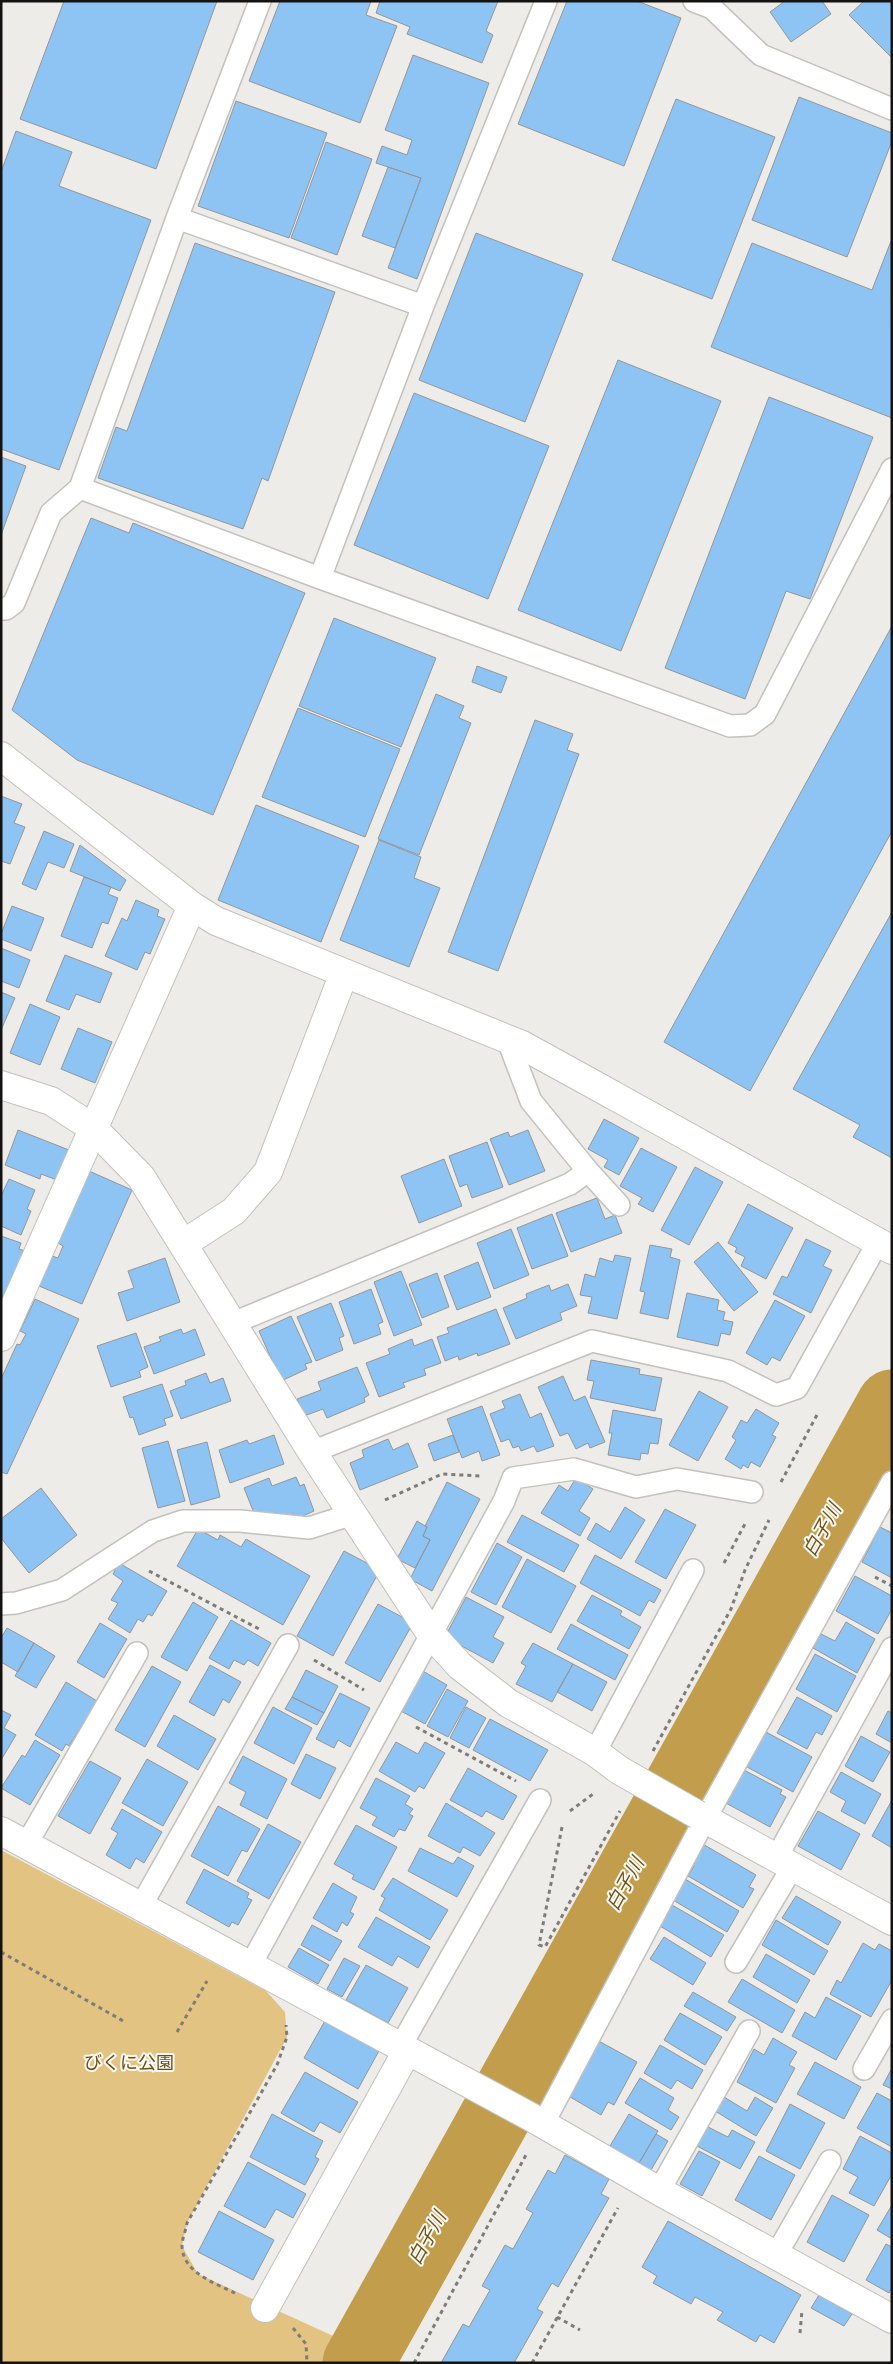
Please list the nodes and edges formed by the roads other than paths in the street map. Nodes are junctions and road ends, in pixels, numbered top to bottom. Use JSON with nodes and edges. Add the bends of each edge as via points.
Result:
{"nodes":[{"id":1,"x":260,"y":1,"type":"edge"},
{"id":2,"x":546,"y":1,"type":"edge"},
{"id":3,"x":694,"y":1,"type":"edge"},
{"id":4,"x":892,"y":109,"type":"edge"},
{"id":5,"x":177,"y":218,"type":"junction"},
{"id":6,"x":423,"y":306,"type":"junction"},
{"id":7,"x":892,"y":469,"type":"edge"},
{"id":8,"x":80,"y":488,"type":"junction"},
{"id":9,"x":320,"y":578,"type":"junction"},
{"id":10,"x":1,"y":609,"type":"edge"},
{"id":11,"x":1,"y":756,"type":"edge"},
{"id":12,"x":192,"y":906,"type":"junction"},
{"id":13,"x":344,"y":973,"type":"junction"},
{"id":14,"x":507,"y":1038,"type":"junction"},
{"id":15,"x":1,"y":1085,"type":"edge"},
{"id":16,"x":94,"y":1128,"type":"junction"},
{"id":17,"x":588,"y":1170,"type":"junction"},
{"id":18,"x":619,"y":1205,"type":"dead end"},
{"id":19,"x":183,"y":1244,"type":"junction"},
{"id":20,"x":885,"y":1246,"type":"edge"},
{"id":21,"x":233,"y":1323,"type":"junction"},
{"id":22,"x":3,"y":1326,"type":"edge"},
{"id":23,"x":312,"y":1452,"type":"junction"},
{"id":24,"x":892,"y":1482,"type":"edge"},
{"id":25,"x":752,"y":1492,"type":"dead end"},
{"id":26,"x":353,"y":1514,"type":"junction"},
{"id":27,"x":693,"y":1570,"type":"dead end"},
{"id":28,"x":1,"y":1604,"type":"edge"},
{"id":29,"x":431,"y":1634,"type":"junction"},
{"id":30,"x":288,"y":1645,"type":"road end"},
{"id":31,"x":892,"y":1648,"type":"edge"},
{"id":32,"x":137,"y":1653,"type":"dead end"},
{"id":33,"x":609,"y":1762,"type":"junction"},
{"id":34,"x":540,"y":1800,"type":"road end"},
{"id":35,"x":701,"y":1817,"type":"junction"},
{"id":36,"x":1,"y":1831,"type":"edge"},
{"id":37,"x":26,"y":1845,"type":"junction"},
{"id":38,"x":785,"y":1861,"type":"junction"},
{"id":39,"x":141,"y":1906,"type":"junction"},
{"id":40,"x":892,"y":1921,"type":"edge"},
{"id":41,"x":736,"y":1962,"type":"dead end"},
{"id":42,"x":250,"y":1966,"type":"junction"},
{"id":43,"x":892,"y":2020,"type":"edge"},
{"id":44,"x":748,"y":2031,"type":"dead end"},
{"id":45,"x":409,"y":2052,"type":"junction"},
{"id":46,"x":864,"y":2069,"type":"dead end"},
{"id":47,"x":537,"y":2120,"type":"junction"},
{"id":48,"x":830,"y":2161,"type":"dead end"},
{"id":49,"x":659,"y":2191,"type":"junction"},
{"id":50,"x":776,"y":2254,"type":"junction"},
{"id":51,"x":265,"y":2308,"type":"road end"},
{"id":52,"x":892,"y":2319,"type":"edge"}],
"edges":[{"from":1,"to":5,"type":"lane"},
{"from":2,"to":6,"type":"lane"},
{"from":3,"to":4,"type":"lane","via":[[712,8],[761,55]]},
{"from":5,"to":6,"type":"lane"},
{"from":5,"to":8,"type":"lane"},
{"from":6,"to":9,"type":"lane"},
{"from":7,"to":9,"type":"lane","via":[[765,714],[750,725],[730,726]]},
{"from":8,"to":9,"type":"lane"},
{"from":8,"to":10,"type":"lane","via":[[51,513],[14,603]]},
{"from":11,"to":12,"type":"street"},
{"from":12,"to":13,"type":"street","via":[[216,921]]},
{"from":12,"to":16,"type":"street"},
{"from":13,"to":14,"type":"street"},
{"from":13,"to":19,"type":"street","via":[[268,1172],[234,1211]]},
{"from":14,"to":17,"type":"lane","via":[[531,1101]]},
{"from":14,"to":20,"type":"street"},
{"from":15,"to":16,"type":"street","via":[[51,1101]]},
{"from":16,"to":19,"type":"street","via":[[141,1178]]},
{"from":16,"to":22,"type":"street"},
{"from":17,"to":18,"type":"lane"},
{"from":17,"to":21,"type":"lane","via":[[570,1184]]},
{"from":19,"to":21,"type":"street"},
{"from":20,"to":23,"type":"lane","via":[[797,1388],[776,1395],[728,1371],[592,1341]]},
{"from":21,"to":23,"type":"street"},
{"from":23,"to":26,"type":"street"},
{"from":24,"to":35,"type":"lane"},
{"from":25,"to":29,"type":"lane","via":[[677,1479],[636,1487],[574,1469],[513,1478],[504,1501]]},
{"from":26,"to":28,"type":"lane","via":[[309,1528],[240,1521],[183,1521],[152,1531],[62,1590]]},
{"from":26,"to":29,"type":"street"},
{"from":27,"to":33,"type":"lane"},
{"from":29,"to":33,"type":"street","via":[[460,1666],[508,1703]]},
{"from":29,"to":42,"type":"lane"},
{"from":30,"to":39,"type":"lane"},
{"from":31,"to":38,"type":"lane"},
{"from":32,"to":37,"type":"lane"},
{"from":33,"to":35,"type":"street","bridge":true},
{"from":34,"to":45,"type":"lane"},
{"from":35,"to":38,"type":"street"},
{"from":35,"to":47,"type":"lane"},
{"from":36,"to":37,"type":"street"},
{"from":37,"to":39,"type":"street"},
{"from":38,"to":40,"type":"street"},
{"from":38,"to":41,"type":"lane"},
{"from":39,"to":42,"type":"street"},
{"from":42,"to":45,"type":"street"},
{"from":43,"to":46,"type":"lane"},
{"from":44,"to":49,"type":"lane"},
{"from":45,"to":47,"type":"street"},
{"from":45,"to":51,"type":"street"},
{"from":47,"to":49,"type":"street"},
{"from":48,"to":50,"type":"lane"},
{"from":49,"to":50,"type":"street"},
{"from":50,"to":52,"type":"street"}]}
